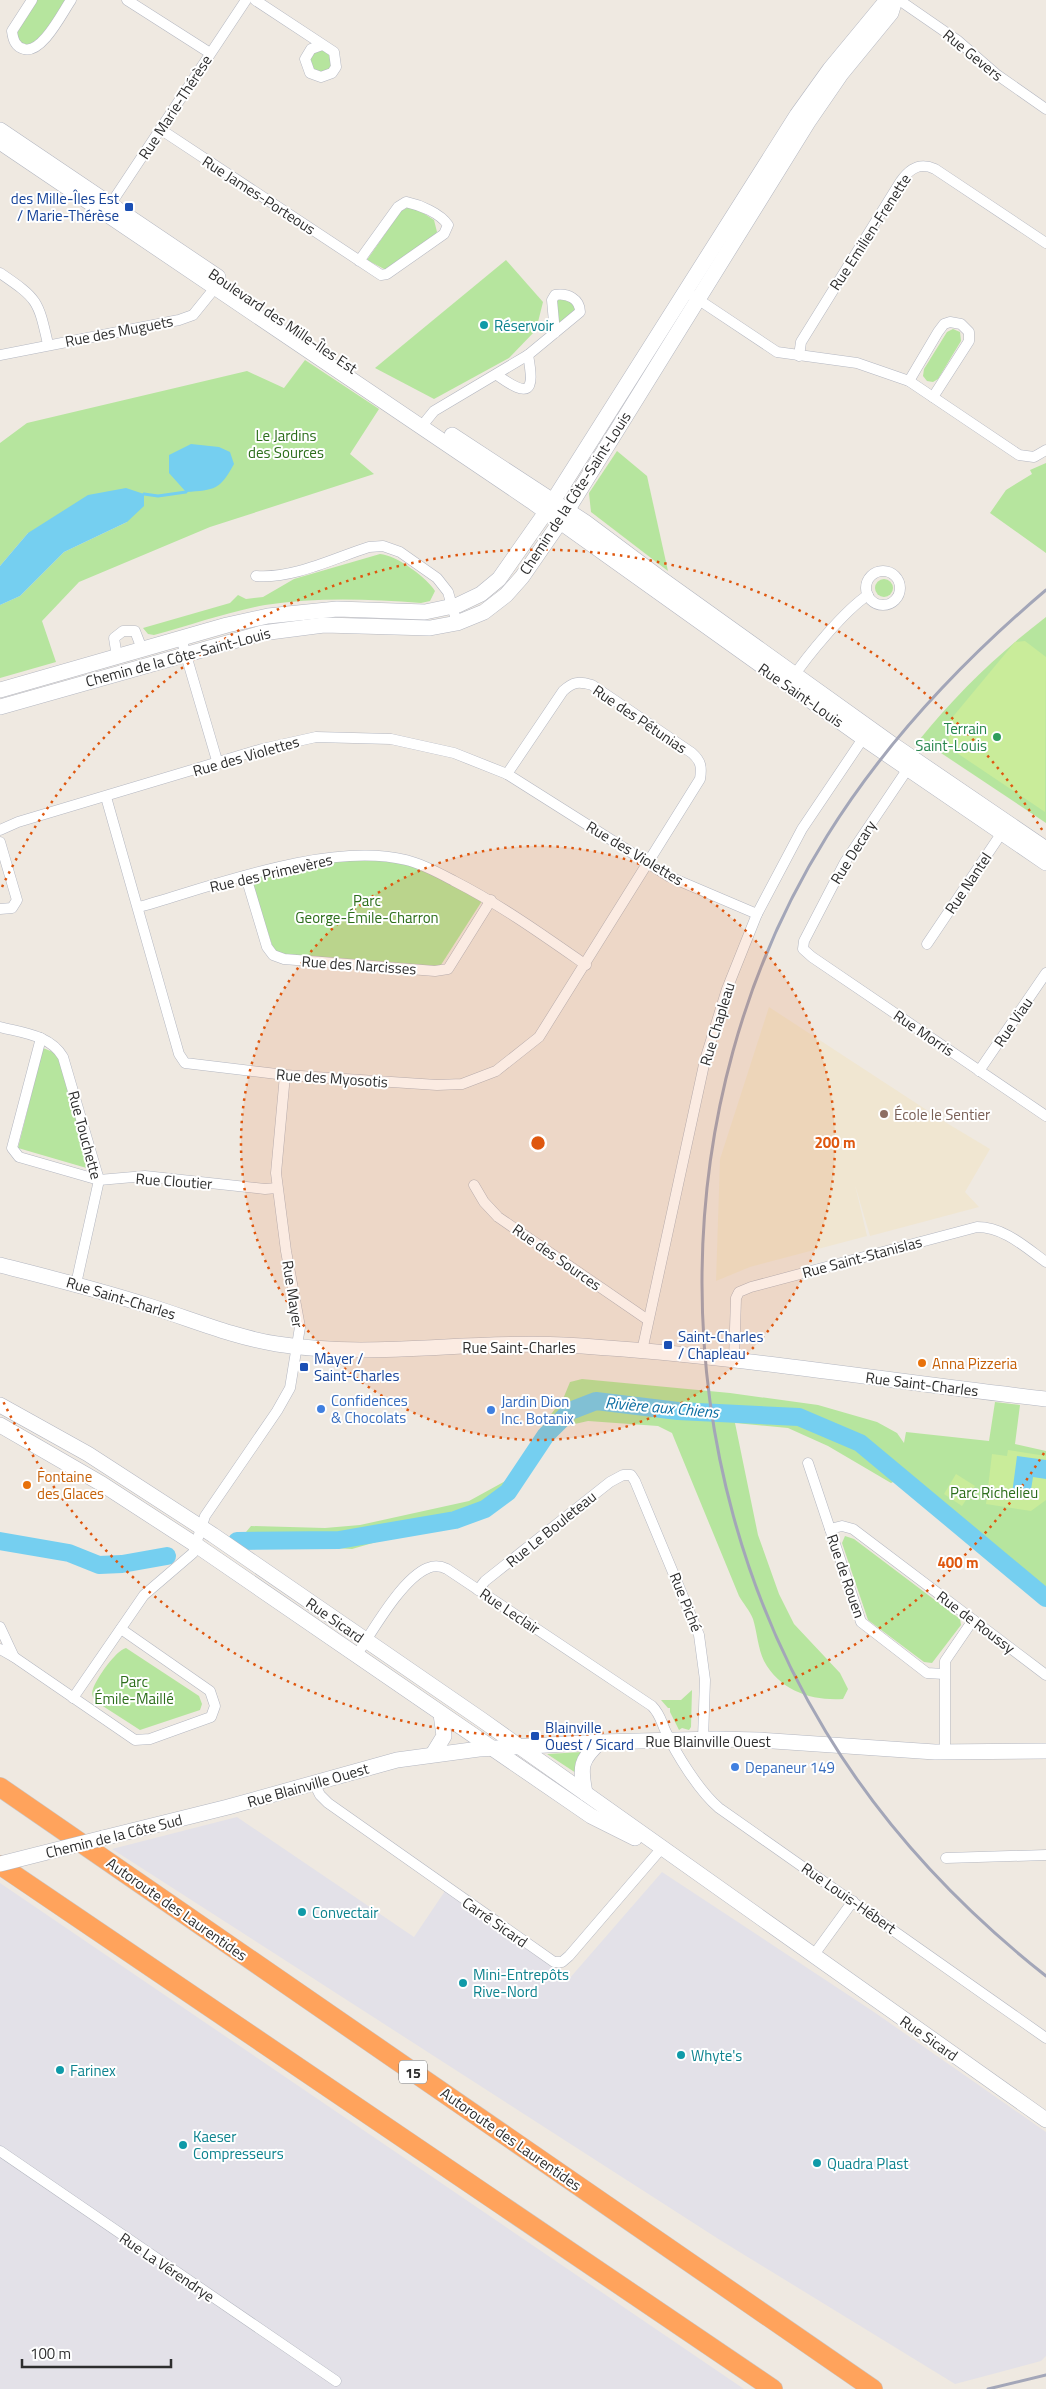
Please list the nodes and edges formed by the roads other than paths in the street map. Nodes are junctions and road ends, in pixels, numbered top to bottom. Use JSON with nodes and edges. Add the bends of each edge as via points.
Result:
{"nodes":[{"id":1,"x":32,"y":0,"type":"edge"},
{"id":2,"x":71,"y":0,"type":"edge"},
{"id":3,"x":127,"y":0,"type":"edge"},
{"id":4,"x":246,"y":0,"type":"edge"},
{"id":5,"x":255,"y":0,"type":"edge"},
{"id":6,"x":893,"y":0,"type":"edge"},
{"id":7,"x":900,"y":0,"type":"edge"},
{"id":8,"x":322,"y":45,"type":"dead end"},
{"id":9,"x":210,"y":54,"type":"junction"},
{"id":10,"x":1046,"y":109,"type":"edge"},
{"id":11,"x":0,"y":130,"type":"edge"},
{"id":12,"x":160,"y":130,"type":"junction"},
{"id":13,"x":0,"y":142,"type":"edge"},
{"id":14,"x":108,"y":209,"type":"junction"},
{"id":15,"x":1046,"y":243,"type":"edge"},
{"id":16,"x":359,"y":261,"type":"junction"},
{"id":17,"x":0,"y":273,"type":"edge"},
{"id":18,"x":218,"y":284,"type":"junction"},
{"id":19,"x":691,"y":295,"type":"junction"},
{"id":20,"x":554,"y":333,"type":"dead end"},
{"id":21,"x":48,"y":344,"type":"junction"},
{"id":22,"x":0,"y":355,"type":"edge"},
{"id":23,"x":528,"y":355,"type":"junction"},
{"id":24,"x":799,"y":356,"type":"junction"},
{"id":25,"x":497,"y":376,"type":"junction"},
{"id":26,"x":909,"y":381,"type":"junction"},
{"id":27,"x":933,"y":398,"type":"junction"},
{"id":28,"x":424,"y":423,"type":"junction"},
{"id":29,"x":1046,"y":450,"type":"edge"},
{"id":30,"x":549,"y":507,"type":"junction"},
{"id":31,"x":563,"y":516,"type":"junction"},
{"id":32,"x":256,"y":576,"type":"dead end"},
{"id":33,"x":868,"y":595,"type":"dead end"},
{"id":34,"x":452,"y":607,"type":"junction"},
{"id":35,"x":457,"y":623,"type":"junction"},
{"id":36,"x":181,"y":638,"type":"junction"},
{"id":37,"x":142,"y":649,"type":"junction"},
{"id":38,"x":185,"y":654,"type":"junction"},
{"id":39,"x":117,"y":657,"type":"junction"},
{"id":40,"x":791,"y":680,"type":"junction"},
{"id":41,"x":0,"y":690,"type":"edge"},
{"id":42,"x":0,"y":707,"type":"edge"},
{"id":43,"x":866,"y":733,"type":"junction"},
{"id":44,"x":218,"y":764,"type":"junction"},
{"id":45,"x":911,"y":764,"type":"junction"},
{"id":46,"x":507,"y":774,"type":"junction"},
{"id":47,"x":106,"y":797,"type":"junction"},
{"id":48,"x":1006,"y":828,"type":"junction"},
{"id":49,"x":0,"y":830,"type":"edge"},
{"id":50,"x":0,"y":842,"type":"edge"},
{"id":51,"x":1046,"y":848,"type":"edge"},
{"id":52,"x":1046,"y":863,"type":"edge"},
{"id":53,"x":648,"y":864,"type":"junction"},
{"id":54,"x":246,"y":876,"type":"junction"},
{"id":55,"x":491,"y":900,"type":"junction"},
{"id":56,"x":139,"y":908,"type":"junction"},
{"id":57,"x":0,"y":909,"type":"edge"},
{"id":58,"x":757,"y":914,"type":"junction"},
{"id":59,"x":928,"y":944,"type":"dead end"},
{"id":60,"x":803,"y":949,"type":"joint"},
{"id":61,"x":586,"y":965,"type":"junction"},
{"id":62,"x":1046,"y":973,"type":"edge"},
{"id":63,"x":0,"y":1027,"type":"edge"},
{"id":64,"x":41,"y":1038,"type":"junction"},
{"id":65,"x":979,"y":1071,"type":"junction"},
{"id":66,"x":285,"y":1075,"type":"junction"},
{"id":67,"x":1046,"y":1116,"type":"edge"},
{"id":68,"x":100,"y":1180,"type":"junction"},
{"id":69,"x":474,"y":1185,"type":"dead end"},
{"id":70,"x":277,"y":1188,"type":"junction"},
{"id":71,"x":1046,"y":1262,"type":"edge"},
{"id":72,"x":0,"y":1265,"type":"edge"},
{"id":73,"x":76,"y":1284,"type":"junction"},
{"id":74,"x":648,"y":1320,"type":"junction"},
{"id":75,"x":298,"y":1346,"type":"junction"},
{"id":76,"x":642,"y":1351,"type":"junction"},
{"id":77,"x":734,"y":1360,"type":"junction"},
{"id":78,"x":1046,"y":1399,"type":"edge"},
{"id":79,"x":0,"y":1405,"type":"edge"},
{"id":80,"x":33,"y":1423,"type":"junction"},
{"id":81,"x":0,"y":1425,"type":"edge"},
{"id":82,"x":25,"y":1438,"type":"junction"},
{"id":83,"x":808,"y":1463,"type":"dead end"},
{"id":84,"x":629,"y":1475,"type":"joint"},
{"id":85,"x":200,"y":1527,"type":"junction"},
{"id":86,"x":830,"y":1529,"type":"junction"},
{"id":87,"x":196,"y":1545,"type":"junction"},
{"id":88,"x":478,"y":1590,"type":"junction"},
{"id":89,"x":973,"y":1620,"type":"junction"},
{"id":90,"x":0,"y":1627,"type":"edge"},
{"id":91,"x":121,"y":1629,"type":"junction"},
{"id":92,"x":366,"y":1641,"type":"junction"},
{"id":93,"x":0,"y":1649,"type":"edge"},
{"id":94,"x":356,"y":1656,"type":"junction"},
{"id":95,"x":14,"y":1657,"type":"junction"},
{"id":96,"x":944,"y":1674,"type":"junction"},
{"id":97,"x":1046,"y":1675,"type":"edge"},
{"id":98,"x":73,"y":1698,"type":"junction"},
{"id":99,"x":441,"y":1714,"type":"junction"},
{"id":100,"x":703,"y":1739,"type":"junction"},
{"id":101,"x":671,"y":1740,"type":"junction"},
{"id":102,"x":600,"y":1742,"type":"junction"},
{"id":103,"x":518,"y":1746,"type":"junction"},
{"id":104,"x":492,"y":1749,"type":"junction"},
{"id":105,"x":945,"y":1752,"type":"junction"},
{"id":106,"x":1046,"y":1752,"type":"edge"},
{"id":107,"x":433,"y":1754,"type":"junction"},
{"id":108,"x":314,"y":1783,"type":"junction"},
{"id":109,"x":0,"y":1786,"type":"edge"},
{"id":110,"x":584,"y":1793,"type":"junction"},
{"id":111,"x":228,"y":1807,"type":"joint"},
{"id":112,"x":661,"y":1850,"type":"junction"},
{"id":113,"x":1046,"y":1856,"type":"edge"},
{"id":114,"x":946,"y":1858,"type":"dead end"},
{"id":115,"x":0,"y":1864,"type":"edge"},
{"id":116,"x":853,"y":1900,"type":"junction"},
{"id":117,"x":813,"y":1956,"type":"junction"},
{"id":118,"x":1046,"y":2038,"type":"edge"},
{"id":119,"x":1046,"y":2120,"type":"edge"},
{"id":120,"x":0,"y":2151,"type":"edge"},
{"id":121,"x":336,"y":2381,"type":"dead end"},
{"id":122,"x":767,"y":2385,"type":"edge"},
{"id":123,"x":873,"y":2389,"type":"edge"}],
"edges":[{"from":1,"to":2,"type":"street","via":[[12,31],[13,40],[19,48],[28,50],[42,42]]},
{"from":3,"to":9,"type":"street"},
{"from":4,"to":9,"type":"street","name":"Rue Marie-Thérèse"},
{"from":5,"to":8,"type":"street"},
{"from":6,"to":19,"type":"street","name":"Chemin de la Côte-Saint-Louis","via":[[891,13],[821,92]]},
{"from":7,"to":10,"type":"street","name":"Rue Gevers"},
{"from":9,"to":12,"type":"street","name":"Rue Marie-Thérèse"},
{"from":11,"to":14,"type":"street","name":"Boulevard des Mille-Îles Est"},
{"from":12,"to":14,"type":"street","name":"Rue Marie-Thérèse"},
{"from":12,"to":16,"type":"street","name":"Rue James-Porteous"},
{"from":13,"to":14,"type":"street","name":"Boulevard des Mille-Îles Est"},
{"from":14,"to":18,"type":"street","name":"Boulevard des Mille-Îles Est"},
{"from":15,"to":24,"type":"street","name":"Rue Emilien-Frenette","via":[[935,169],[913,168],[901,180],[801,342]]},
{"from":16,"to":16,"type":"street","name":"Rue James-Porteous","via":[[381,275],[387,274],[444,234],[448,225],[416,204],[406,202],[398,207]]},
{"from":17,"to":21,"type":"street","via":[[34,300],[40,310]]},
{"from":18,"to":21,"type":"street","name":"Rue des Muguets","via":[[193,315],[179,320]]},
{"from":18,"to":28,"type":"street","name":"Boulevard des Mille-Îles Est"},
{"from":19,"to":24,"type":"street","via":[[777,352]]},
{"from":19,"to":30,"type":"street","name":"Chemin de la Côte-Saint-Louis"},
{"from":19,"to":31,"type":"street","name":"Chemin de la Côte-Saint-Louis"},
{"from":20,"to":23,"type":"street"},
{"from":21,"to":22,"type":"street","name":"Rue des Muguets"},
{"from":23,"to":25,"type":"street"},
{"from":23,"to":25,"type":"street","via":[[532,376],[528,387],[514,388]]},
{"from":24,"to":26,"type":"street","via":[[857,363]]},
{"from":25,"to":28,"type":"street","via":[[436,410]]},
{"from":26,"to":27,"type":"street"},
{"from":26,"to":27,"type":"street","via":[[941,328],[954,321],[961,324],[969,332],[969,341]]},
{"from":27,"to":29,"type":"street","via":[[1022,457],[1037,456]]},
{"from":28,"to":30,"type":"street","name":"Boulevard des Mille-Îles Est"},
{"from":30,"to":31,"type":"street","name":"Boulevard des Mille-Îles Est"},
{"from":30,"to":34,"type":"street","name":"Chemin de la Côte-Saint-Louis","via":[[499,579],[481,594]]},
{"from":31,"to":35,"type":"street","name":"Chemin de la Côte-Saint-Louis","via":[[506,595],[484,612]]},
{"from":31,"to":40,"type":"street","name":"Rue Saint-Louis"},
{"from":32,"to":34,"type":"street","via":[[288,574],[369,547],[383,546],[400,552],[436,578],[448,592]]},
{"from":33,"to":40,"type":"street","via":[[855,605]]},
{"from":34,"to":35,"type":"street"},
{"from":34,"to":36,"type":"street","name":"Chemin de la Côte-Saint-Louis","via":[[418,613],[349,609],[298,612],[240,621]]},
{"from":35,"to":38,"type":"street","name":"Chemin de la Côte-Saint-Louis","via":[[430,628],[350,625],[297,628],[249,636]]},
{"from":36,"to":37,"type":"street","name":"Chemin de la Côte-Saint-Louis"},
{"from":36,"to":38,"type":"street"},
{"from":37,"to":39,"type":"street","name":"Chemin de la Côte-Saint-Louis"},
{"from":37,"to":39,"type":"street","name":"Chemin de la Côte-Saint-Louis","via":[[135,632],[123,631],[114,638]]},
{"from":38,"to":42,"type":"street","name":"Chemin de la Côte-Saint-Louis"},
{"from":38,"to":44,"type":"street"},
{"from":39,"to":41,"type":"street","name":"Chemin de la Côte-Saint-Louis"},
{"from":40,"to":43,"type":"street","name":"Rue Saint-Louis"},
{"from":43,"to":45,"type":"street","name":"Rue Saint-Louis"},
{"from":43,"to":58,"type":"street","name":"Rue Chapleau","via":[[802,829]]},
{"from":44,"to":46,"type":"street","name":"Rue des Violettes","via":[[262,749],[316,737],[353,737],[391,739],[454,753]]},
{"from":44,"to":47,"type":"street","name":"Rue des Violettes"},
{"from":45,"to":48,"type":"street","name":"Rue Saint-Louis"},
{"from":45,"to":60,"type":"street","name":"Rue Decary","via":[[840,870]]},
{"from":46,"to":53,"type":"street","name":"Rue des Violettes"},
{"from":46,"to":53,"type":"street","name":"Rue des Pétunias","via":[[563,691],[578,681],[592,685],[692,753],[702,768],[700,779]]},
{"from":47,"to":49,"type":"street","name":"Rue des Violettes"},
{"from":47,"to":56,"type":"street","name":"Rue des Myosotis"},
{"from":48,"to":51,"type":"street","name":"Rue Saint-Louis"},
{"from":48,"to":52,"type":"street","name":"Rue Saint-Louis"},
{"from":48,"to":59,"type":"street","name":"Rue Nantel"},
{"from":50,"to":57,"type":"street","via":[[17,900],[12,908]]},
{"from":53,"to":58,"type":"street","name":"Rue des Violettes","via":[[670,877]]},
{"from":53,"to":61,"type":"street","name":"Rue des Myosotis"},
{"from":54,"to":55,"type":"street","name":"Rue des Primevères","via":[[318,859],[363,855],[405,860],[429,868]]},
{"from":54,"to":55,"type":"street","name":"Rue des Narcisses","via":[[267,947],[273,955],[284,959],[435,971],[448,969]]},
{"from":54,"to":56,"type":"street","name":"Rue des Primevères"},
{"from":55,"to":61,"type":"street","name":"Rue des Primevères"},
{"from":56,"to":66,"type":"street","name":"Rue des Myosotis","via":[[179,1054],[185,1063]]},
{"from":58,"to":74,"type":"street","name":"Rue Chapleau","via":[[727,988],[705,1060]]},
{"from":60,"to":65,"type":"street","name":"Rue Morris"},
{"from":61,"to":66,"type":"street","name":"Rue des Myosotis","via":[[539,1037],[496,1071],[476,1079],[462,1084],[437,1085]]},
{"from":62,"to":65,"type":"street","name":"Rue Viau"},
{"from":63,"to":64,"type":"street","name":"Rue Touchette"},
{"from":64,"to":68,"type":"street","name":"Rue Touchette","via":[[57,1047],[63,1056]]},
{"from":64,"to":68,"type":"street","name":"Rue Cloutier","via":[[12,1148],[20,1157]]},
{"from":65,"to":67,"type":"street","name":"Rue Morris"},
{"from":66,"to":70,"type":"street","name":"Rue Mayer"},
{"from":68,"to":70,"type":"street","name":"Rue Cloutier","via":[[145,1176]]},
{"from":68,"to":73,"type":"street","name":"Rue Touchette"},
{"from":69,"to":74,"type":"street","name":"Rue des Sources","via":[[498,1217]]},
{"from":70,"to":75,"type":"street","name":"Rue Mayer","via":[[300,1327]]},
{"from":71,"to":77,"type":"street","name":"Rue Saint-Stanislas","via":[[1004,1233],[977,1227],[751,1287],[739,1292],[736,1298]]},
{"from":72,"to":73,"type":"street","name":"Rue Saint-Charles"},
{"from":73,"to":75,"type":"street","name":"Rue Saint-Charles","via":[[241,1335]]},
{"from":74,"to":76,"type":"street","name":"Rue Chapleau"},
{"from":75,"to":76,"type":"street","name":"Rue Saint-Charles","via":[[360,1350],[537,1345]]},
{"from":75,"to":85,"type":"street","name":"Rue Mayer","via":[[292,1383],[284,1400]]},
{"from":76,"to":77,"type":"street","name":"Rue Saint-Charles"},
{"from":77,"to":78,"type":"street","name":"Rue Saint-Charles"},
{"from":79,"to":80,"type":"street","name":"Rue Sicard"},
{"from":80,"to":82,"type":"street"},
{"from":80,"to":85,"type":"street","name":"Rue Sicard","via":[[130,1480]]},
{"from":81,"to":82,"type":"street","name":"Rue Sicard"},
{"from":82,"to":87,"type":"street","name":"Rue Sicard"},
{"from":83,"to":86,"type":"street","name":"Rue de Rouen"},
{"from":84,"to":88,"type":"street","name":"Rue Le Bouleteau","via":[[610,1482],[485,1581]]},
{"from":84,"to":100,"type":"street","name":"Rue Piché","via":[[636,1481],[700,1635],[705,1675]]},
{"from":85,"to":87,"type":"street","name":"Rue Mayer"},
{"from":85,"to":92,"type":"street","name":"Rue Sicard"},
{"from":86,"to":89,"type":"street","name":"Rue de Roussy","via":[[842,1526],[853,1529]]},
{"from":86,"to":96,"type":"street","name":"Rue de Rouen","via":[[857,1613],[864,1625],[927,1673]]},
{"from":87,"to":91,"type":"street","via":[[186,1561],[149,1589]]},
{"from":87,"to":94,"type":"street","name":"Rue Sicard"},
{"from":88,"to":92,"type":"street","name":"Rue Leclair","via":[[444,1568],[428,1568],[395,1598]]},
{"from":88,"to":101,"type":"street","name":"Rue Leclair","via":[[652,1706],[660,1715]]},
{"from":89,"to":96,"type":"street","via":[[946,1658]]},
{"from":89,"to":97,"type":"street","name":"Rue de Roussy"},
{"from":90,"to":95,"type":"street"},
{"from":91,"to":98,"type":"street"},
{"from":91,"to":98,"type":"street","via":[[210,1691],[215,1702],[211,1716],[150,1739],[138,1740],[130,1738]]},
{"from":92,"to":94,"type":"street","name":"Rue Leclair"},
{"from":92,"to":103,"type":"street","name":"Rue Sicard"},
{"from":93,"to":95,"type":"street"},
{"from":94,"to":99,"type":"street","name":"Rue Sicard"},
{"from":95,"to":98,"type":"street"},
{"from":96,"to":105,"type":"street"},
{"from":99,"to":104,"type":"street","name":"Rue Sicard"},
{"from":99,"to":107,"type":"street","via":[[444,1736]]},
{"from":100,"to":101,"type":"street","name":"Rue Blainville Ouest"},
{"from":100,"to":105,"type":"street","name":"Rue Blainville Ouest"},
{"from":101,"to":102,"type":"street","name":"Rue Blainville Ouest"},
{"from":101,"to":116,"type":"street","name":"Rue Louis-Hébert","via":[[701,1788],[716,1804]]},
{"from":102,"to":103,"type":"street","name":"Rue Blainville Ouest"},
{"from":102,"to":110,"type":"street","via":[[584,1759]]},
{"from":103,"to":104,"type":"street","name":"Rue Blainville Ouest"},
{"from":103,"to":110,"type":"street","name":"Rue Sicard"},
{"from":104,"to":107,"type":"street","name":"Rue Blainville Ouest"},
{"from":104,"to":112,"type":"street","name":"Rue Sicard","via":[[590,1816]]},
{"from":105,"to":106,"type":"street","name":"Rue Blainville Ouest"},
{"from":107,"to":108,"type":"street","name":"Rue Blainville Ouest"},
{"from":108,"to":111,"type":"street","name":"Rue Blainville Ouest"},
{"from":108,"to":112,"type":"street","name":"Carré Sicard","via":[[328,1803],[554,1962],[562,1962],[569,1956]]},
{"from":109,"to":123,"type":"highway","name":"Autoroute des Laurentides","number":"15"},
{"from":110,"to":112,"type":"street","name":"Rue Sicard"},
{"from":111,"to":115,"type":"street","name":"Chemin de la Côte Sud","bridge":true},
{"from":112,"to":117,"type":"street","name":"Rue Sicard"},
{"from":113,"to":114,"type":"street"},
{"from":115,"to":122,"type":"highway"},
{"from":116,"to":117,"type":"street"},
{"from":116,"to":118,"type":"street","name":"Rue Louis-Hébert"},
{"from":117,"to":119,"type":"street","name":"Rue Sicard"},
{"from":120,"to":121,"type":"street","name":"Rue La Vérendrye"}]}
